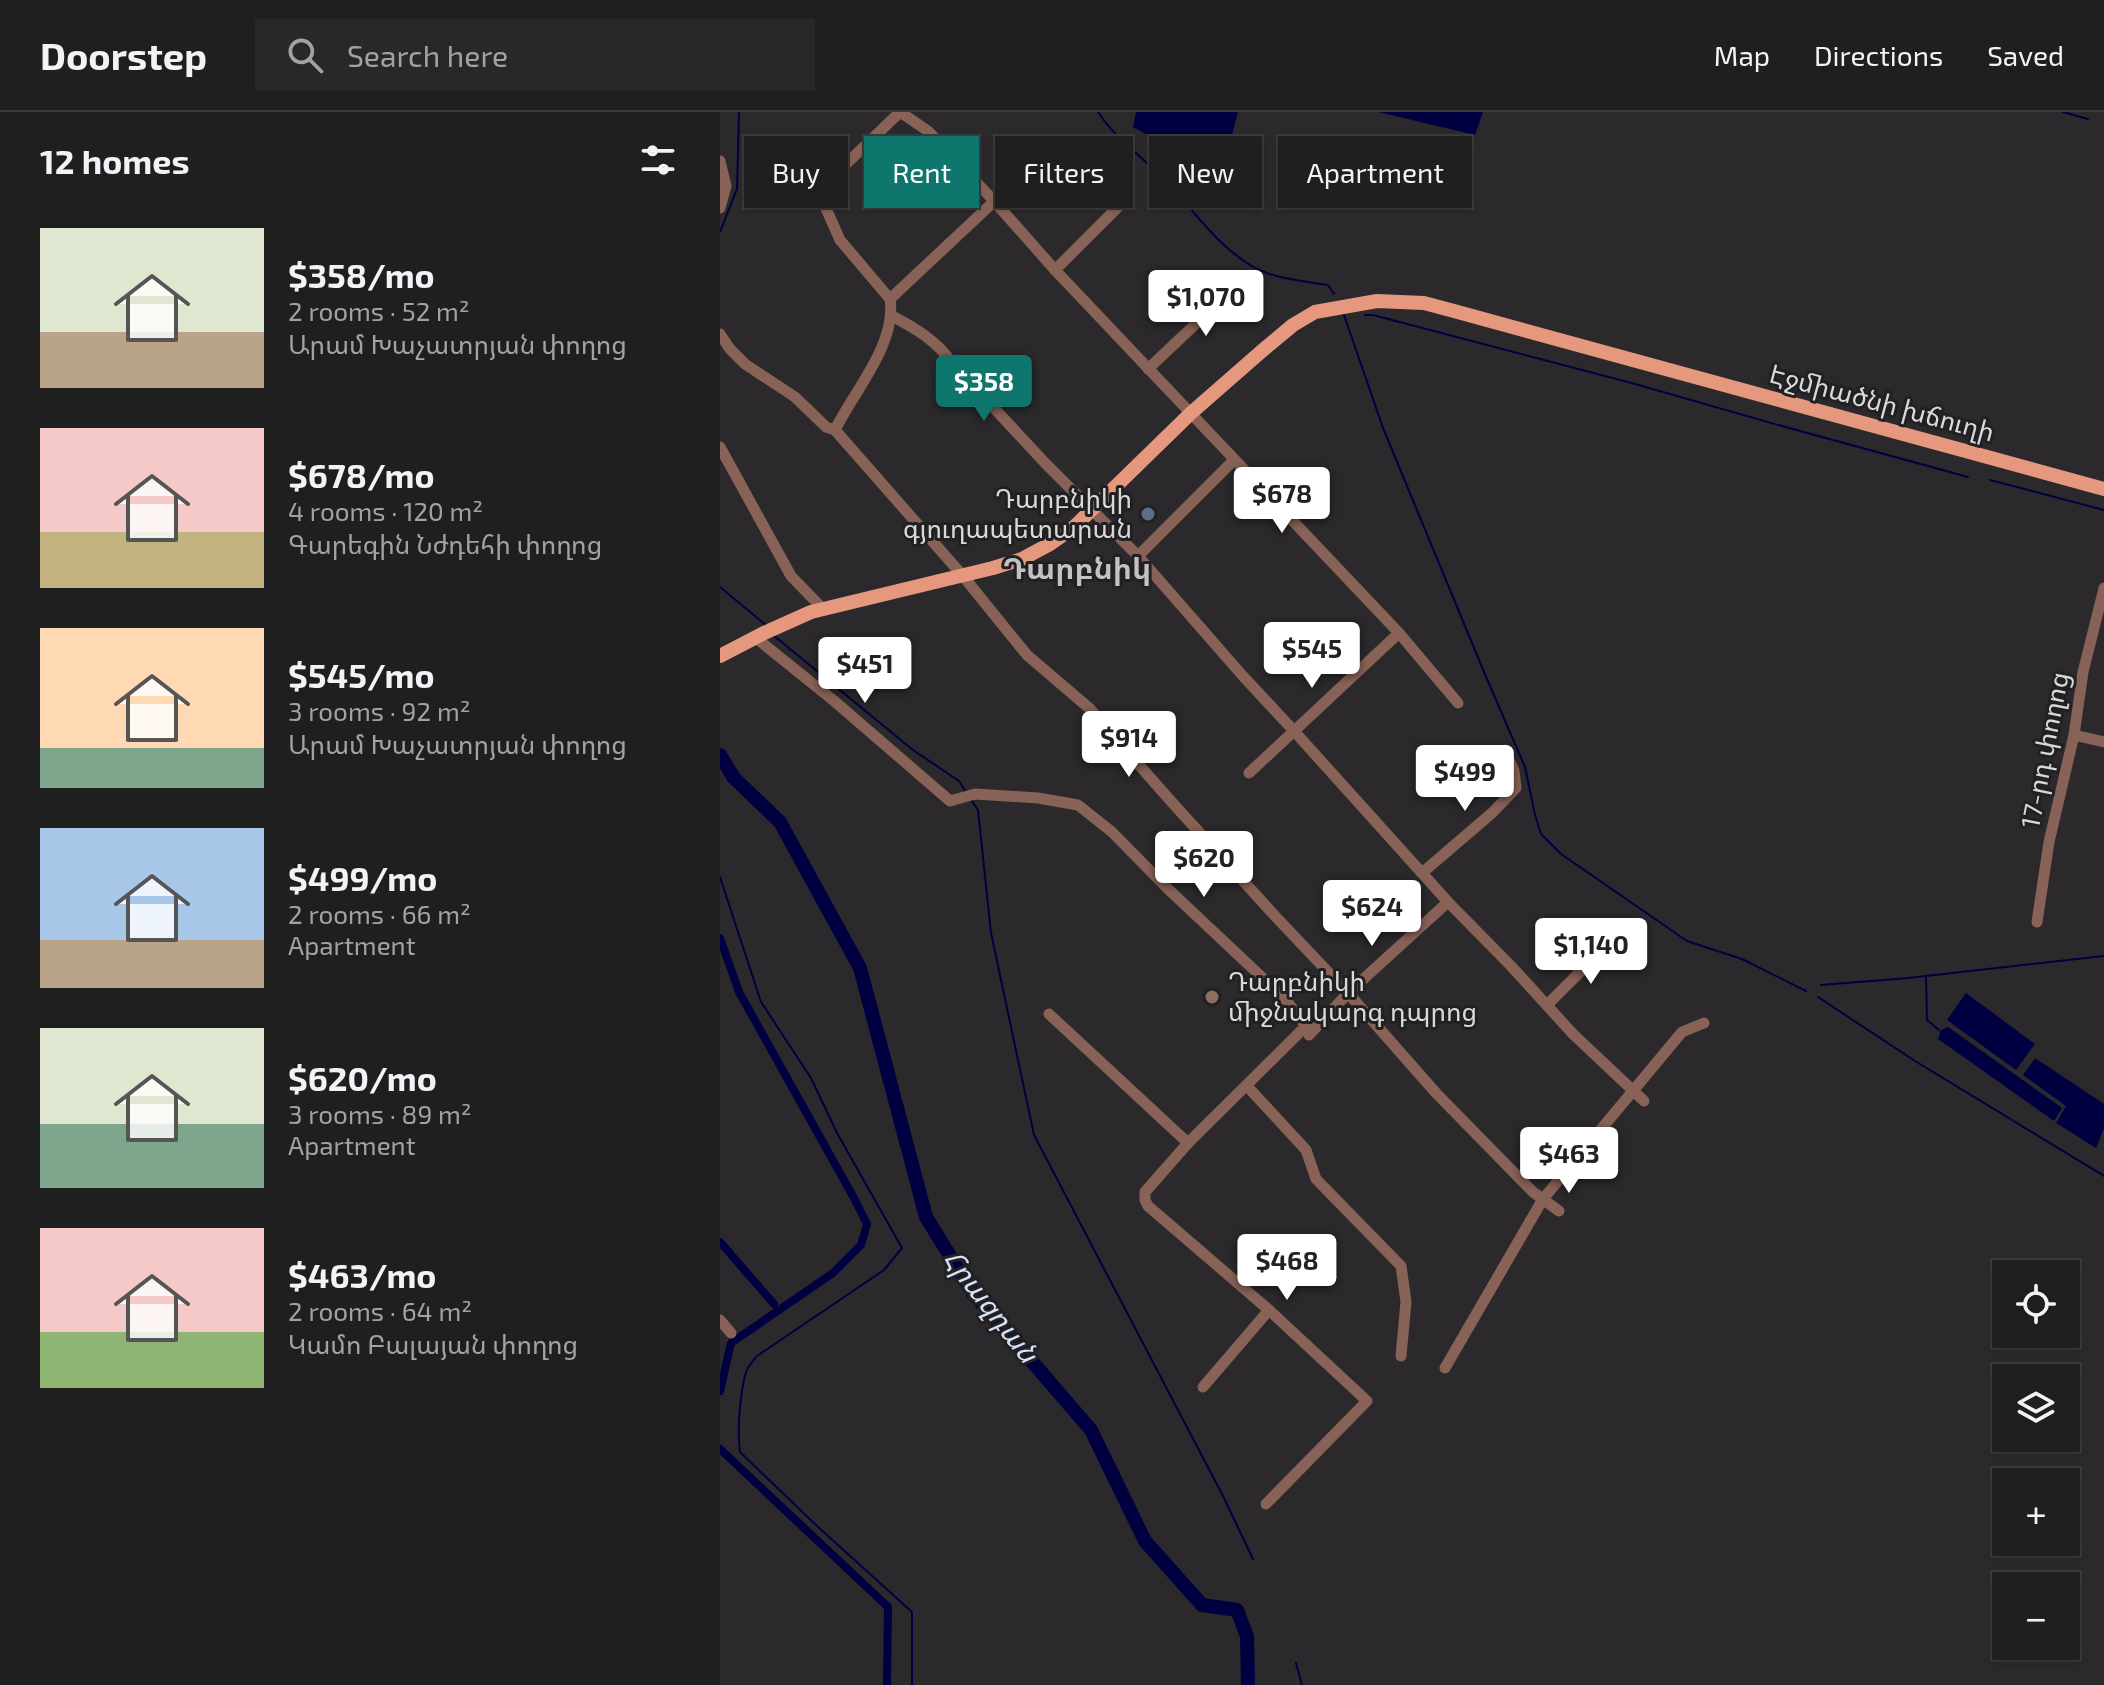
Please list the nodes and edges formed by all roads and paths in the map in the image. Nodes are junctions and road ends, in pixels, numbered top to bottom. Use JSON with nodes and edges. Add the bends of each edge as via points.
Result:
{"nodes":[{"id":1,"x":900,"y":112,"type":"edge"},
{"id":2,"x":720,"y":161,"type":"edge"},
{"id":3,"x":994,"y":201,"type":"junction"},
{"id":4,"x":720,"y":208,"type":"edge"},
{"id":5,"x":1117,"y":208,"type":"edge"},
{"id":6,"x":1055,"y":270,"type":"junction"},
{"id":7,"x":1240,"y":282,"type":"dead end"},
{"id":8,"x":890,"y":299,"type":"junction"},
{"id":9,"x":892,"y":316,"type":"junction"},
{"id":10,"x":720,"y":334,"type":"edge"},
{"id":11,"x":1148,"y":369,"type":"junction"},
{"id":12,"x":1191,"y":413,"type":"junction"},
{"id":13,"x":835,"y":430,"type":"junction"},
{"id":14,"x":720,"y":447,"type":"edge"},
{"id":15,"x":1234,"y":460,"type":"junction"},
{"id":16,"x":2104,"y":489,"type":"edge"},
{"id":17,"x":1093,"y":509,"type":"junction"},
{"id":18,"x":1138,"y":556,"type":"junction"},
{"id":19,"x":963,"y":576,"type":"junction"},
{"id":20,"x":2104,"y":588,"type":"edge"},
{"id":21,"x":823,"y":609,"type":"junction"},
{"id":22,"x":1399,"y":633,"type":"junction"},
{"id":23,"x":760,"y":635,"type":"junction"},
{"id":24,"x":720,"y":656,"type":"edge"},
{"id":25,"x":1458,"y":703,"type":"dead end"},
{"id":26,"x":1294,"y":731,"type":"junction"},
{"id":27,"x":2074,"y":735,"type":"junction"},
{"id":28,"x":2104,"y":742,"type":"edge"},
{"id":29,"x":1505,"y":750,"type":"dead end"},
{"id":30,"x":1249,"y":773,"type":"dead end"},
{"id":31,"x":1422,"y":873,"type":"junction"},
{"id":32,"x":1448,"y":902,"type":"junction"},
{"id":33,"x":2037,"y":922,"type":"dead end"},
{"id":34,"x":1616,"y":943,"type":"dead end"},
{"id":35,"x":1348,"y":993,"type":"junction"},
{"id":36,"x":1547,"y":1005,"type":"junction"},
{"id":37,"x":1049,"y":1014,"type":"dead end"},
{"id":38,"x":1704,"y":1023,"type":"dead end"},
{"id":39,"x":1306,"y":1026,"type":"junction"},
{"id":40,"x":1247,"y":1086,"type":"junction"},
{"id":41,"x":1633,"y":1090,"type":"junction"},
{"id":42,"x":1644,"y":1101,"type":"dead end"},
{"id":43,"x":1188,"y":1143,"type":"junction"},
{"id":44,"x":1543,"y":1199,"type":"junction"},
{"id":45,"x":1559,"y":1211,"type":"dead end"},
{"id":46,"x":1269,"y":1310,"type":"junction"},
{"id":47,"x":720,"y":1320,"type":"edge"},
{"id":48,"x":731,"y":1333,"type":"dead end"},
{"id":49,"x":1401,"y":1356,"type":"dead end"},
{"id":50,"x":1445,"y":1368,"type":"dead end"},
{"id":51,"x":1203,"y":1387,"type":"dead end"},
{"id":52,"x":1266,"y":1504,"type":"dead end"}],
"edges":[{"from":1,"to":3,"type":"street","via":[[928,131]]},
{"from":1,"to":8,"type":"street","via":[[830,176],[821,194],[840,240]]},
{"from":2,"to":4,"type":"street","via":[[726,186]]},
{"from":3,"to":6,"type":"street"},
{"from":3,"to":8,"type":"street"},
{"from":5,"to":6,"type":"street"},
{"from":6,"to":11,"type":"street"},
{"from":7,"to":11,"type":"street"},
{"from":8,"to":9,"type":"street"},
{"from":9,"to":13,"type":"street","via":[[877,357]]},
{"from":9,"to":17,"type":"street","via":[[942,349]]},
{"from":10,"to":13,"type":"street","via":[[745,364]]},
{"from":11,"to":12,"type":"street"},
{"from":12,"to":15,"type":"street"},
{"from":12,"to":16,"type":"main road","name":"Էջմիածնի խճուղի","via":[[1315,312],[1377,301],[1424,303]]},
{"from":12,"to":17,"type":"main road","name":"Էջմիածնի խճուղի"},
{"from":13,"to":19,"type":"street"},
{"from":14,"to":21,"type":"street","via":[[791,576]]},
{"from":15,"to":18,"type":"street"},
{"from":15,"to":22,"type":"street"},
{"from":17,"to":18,"type":"street"},
{"from":17,"to":19,"type":"main road","name":"Էջմիածնի խճուղի","via":[[1035,553]]},
{"from":18,"to":26,"type":"street"},
{"from":19,"to":21,"type":"main road","name":"Էջմիածնի խճուղի"},
{"from":19,"to":35,"type":"street","via":[[1027,655],[1089,708]]},
{"from":20,"to":27,"type":"street","name":"17-րդ փողոց"},
{"from":21,"to":23,"type":"main road","name":"Էջմիածնի խճուղի"},
{"from":22,"to":25,"type":"street"},
{"from":22,"to":26,"type":"street"},
{"from":23,"to":24,"type":"main road","name":"Էջմիածնի խճուղի"},
{"from":23,"to":39,"type":"street","via":[[950,801],[975,794],[1078,805],[1285,999]]},
{"from":26,"to":30,"type":"street"},
{"from":26,"to":31,"type":"street"},
{"from":27,"to":28,"type":"street"},
{"from":27,"to":33,"type":"street","name":"17-րդ փողոց"},
{"from":29,"to":31,"type":"street","via":[[1516,788]]},
{"from":31,"to":32,"type":"street"},
{"from":32,"to":35,"type":"street"},
{"from":32,"to":36,"type":"street"},
{"from":34,"to":36,"type":"street"},
{"from":35,"to":39,"type":"street","via":[[1309,1035]]},
{"from":35,"to":44,"type":"street","via":[[1436,1093]]},
{"from":36,"to":41,"type":"street"},
{"from":37,"to":43,"type":"street"},
{"from":38,"to":41,"type":"street","via":[[1682,1032]]},
{"from":39,"to":40,"type":"street"},
{"from":40,"to":43,"type":"street"},
{"from":40,"to":49,"type":"street","via":[[1306,1150],[1316,1179],[1401,1266],[1406,1302]]},
{"from":41,"to":42,"type":"street"},
{"from":41,"to":44,"type":"street"},
{"from":43,"to":46,"type":"street","via":[[1145,1192],[1145,1200]]},
{"from":44,"to":45,"type":"street"},
{"from":44,"to":50,"type":"street"},
{"from":46,"to":51,"type":"street"},
{"from":46,"to":52,"type":"street","via":[[1367,1401]]},
{"from":47,"to":48,"type":"street"}]}
